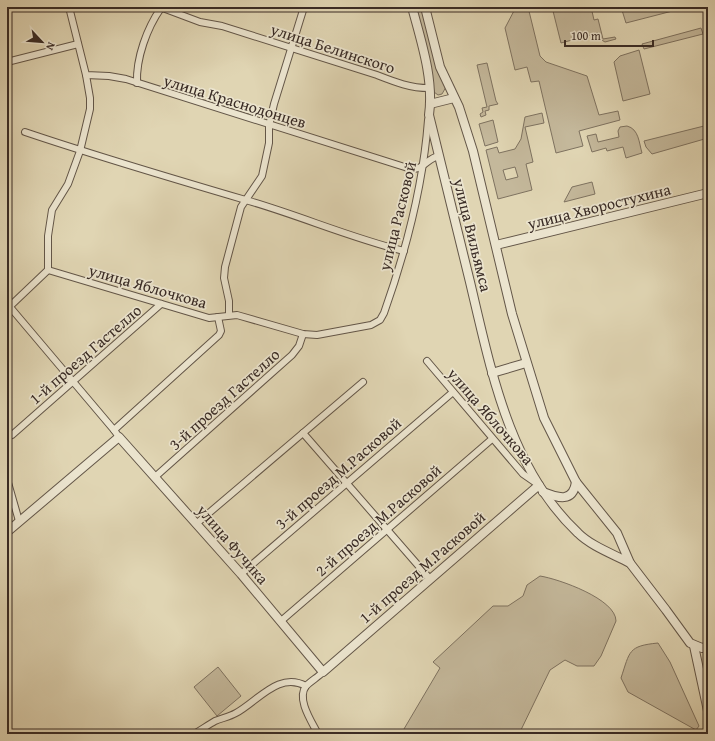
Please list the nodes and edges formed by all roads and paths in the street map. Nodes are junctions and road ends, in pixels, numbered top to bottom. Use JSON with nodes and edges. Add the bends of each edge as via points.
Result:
{"nodes":[{"id":1,"x":69,"y":7,"type":"edge"},
{"id":2,"x":161,"y":7,"type":"edge"},
{"id":3,"x":304,"y":7,"type":"edge"},
{"id":4,"x":412,"y":7,"type":"edge"},
{"id":5,"x":425,"y":7,"type":"edge"},
{"id":6,"x":78,"y":44,"type":"junction"},
{"id":7,"x":292,"y":48,"type":"junction"},
{"id":8,"x":7,"y":62,"type":"edge"},
{"id":9,"x":86,"y":75,"type":"junction"},
{"id":10,"x":137,"y":83,"type":"junction"},
{"id":11,"x":429,"y":88,"type":"junction"},
{"id":12,"x":454,"y":98,"type":"junction"},
{"id":13,"x":430,"y":104,"type":"junction"},
{"id":14,"x":429,"y":115,"type":"junction"},
{"id":15,"x":269,"y":126,"type":"junction"},
{"id":16,"x":25,"y":132,"type":"dead end"},
{"id":17,"x":80,"y":151,"type":"junction"},
{"id":18,"x":438,"y":156,"type":"junction"},
{"id":19,"x":424,"y":166,"type":"junction"},
{"id":20,"x":708,"y":193,"type":"edge"},
{"id":21,"x":247,"y":200,"type":"junction"},
{"id":22,"x":496,"y":245,"type":"junction"},
{"id":23,"x":404,"y":251,"type":"junction"},
{"id":24,"x":48,"y":270,"type":"junction"},
{"id":25,"x":161,"y":304,"type":"junction"},
{"id":26,"x":9,"y":308,"type":"edge"},
{"id":27,"x":229,"y":314,"type":"junction"},
{"id":28,"x":218,"y":317,"type":"junction"},
{"id":29,"x":380,"y":320,"type":"joint"},
{"id":30,"x":303,"y":334,"type":"junction"},
{"id":31,"x":427,"y":361,"type":"dead end"},
{"id":32,"x":526,"y":363,"type":"junction"},
{"id":33,"x":492,"y":373,"type":"junction"},
{"id":34,"x":74,"y":381,"type":"junction"},
{"id":35,"x":363,"y":382,"type":"dead end"},
{"id":36,"x":453,"y":392,"type":"junction"},
{"id":37,"x":114,"y":430,"type":"junction"},
{"id":38,"x":303,"y":433,"type":"junction"},
{"id":39,"x":7,"y":437,"type":"edge"},
{"id":40,"x":119,"y":437,"type":"junction"},
{"id":41,"x":492,"y":439,"type":"junction"},
{"id":42,"x":155,"y":477,"type":"junction"},
{"id":43,"x":7,"y":479,"type":"edge"},
{"id":44,"x":576,"y":482,"type":"junction"},
{"id":45,"x":348,"y":483,"type":"junction"},
{"id":46,"x":541,"y":488,"type":"junction"},
{"id":47,"x":19,"y":521,"type":"junction"},
{"id":48,"x":196,"y":524,"type":"junction"},
{"id":49,"x":387,"y":529,"type":"junction"},
{"id":50,"x":7,"y":532,"type":"edge"},
{"id":51,"x":620,"y":545,"type":"junction"},
{"id":52,"x":604,"y":550,"type":"junction"},
{"id":53,"x":630,"y":563,"type":"junction"},
{"id":54,"x":240,"y":574,"type":"junction"},
{"id":55,"x":430,"y":579,"type":"junction"},
{"id":56,"x":281,"y":621,"type":"junction"},
{"id":57,"x":694,"y":646,"type":"junction"},
{"id":58,"x":708,"y":647,"type":"edge"},
{"id":59,"x":323,"y":672,"type":"junction"},
{"id":60,"x":306,"y":686,"type":"junction"},
{"id":61,"x":708,"y":711,"type":"edge"},
{"id":62,"x":194,"y":734,"type":"edge"},
{"id":63,"x":318,"y":734,"type":"edge"}],
"edges":[{"from":1,"to":6,"type":"street"},
{"from":2,"to":7,"type":"street","name":"улица Белинского","via":[[200,22],[222,26]]},
{"from":2,"to":10,"type":"street","via":[[152,21],[136,70]]},
{"from":3,"to":7,"type":"street"},
{"from":4,"to":11,"type":"street","name":"улица Вильямса","via":[[426,63]]},
{"from":5,"to":12,"type":"street","name":"улица Вильямса","via":[[440,67]]},
{"from":6,"to":8,"type":"street"},
{"from":6,"to":9,"type":"street"},
{"from":7,"to":11,"type":"street","name":"улица Белинского","via":[[399,83]]},
{"from":7,"to":15,"type":"street"},
{"from":9,"to":10,"type":"street","name":"улица Краснодонцев","via":[[109,76]]},
{"from":9,"to":17,"type":"street","via":[[90,109]]},
{"from":10,"to":15,"type":"street","name":"улица Краснодонцев","via":[[264,122]]},
{"from":11,"to":13,"type":"street","name":"улица Вильямса"},
{"from":12,"to":13,"type":"street"},
{"from":12,"to":22,"type":"street","name":"улица Вильямса","via":[[473,151]]},
{"from":13,"to":14,"type":"street","name":"улица Вильямса"},
{"from":14,"to":18,"type":"street","name":"улица Вильямса"},
{"from":14,"to":19,"type":"street","name":"улица Расковой"},
{"from":15,"to":19,"type":"street","name":"улица Краснодонцев","via":[[411,169],[418,170]]},
{"from":15,"to":21,"type":"street","via":[[269,143],[262,176]]},
{"from":16,"to":17,"type":"street"},
{"from":17,"to":21,"type":"street"},
{"from":17,"to":24,"type":"street","via":[[68,184],[52,210],[48,236]]},
{"from":18,"to":19,"type":"street","via":[[433,157]]},
{"from":18,"to":33,"type":"street","name":"улица Вильямса"},
{"from":19,"to":23,"type":"street","name":"улица Расковой"},
{"from":20,"to":22,"type":"street","name":"улица Хворостухина"},
{"from":21,"to":23,"type":"street","via":[[368,242]]},
{"from":21,"to":27,"type":"street","via":[[241,207],[225,267]]},
{"from":22,"to":32,"type":"street","name":"улица Вильямса"},
{"from":23,"to":29,"type":"street","name":"улица Расковой"},
{"from":24,"to":25,"type":"street","name":"улица Яблочкова"},
{"from":24,"to":26,"type":"street"},
{"from":25,"to":28,"type":"street","name":"улица Яблочкова","via":[[209,318]]},
{"from":25,"to":34,"type":"street","name":"1-й проезд Гастелло"},
{"from":26,"to":34,"type":"street"},
{"from":27,"to":28,"type":"street","name":"улица Яблочкова"},
{"from":27,"to":30,"type":"street","name":"улица Яблочкова","via":[[246,316]]},
{"from":28,"to":37,"type":"street","via":[[221,331],[219,335]]},
{"from":29,"to":30,"type":"street","name":"улица Яблочкова","via":[[371,325],[333,333]]},
{"from":30,"to":42,"type":"street","name":"3-й проезд Гастелло","via":[[299,346],[292,355]]},
{"from":31,"to":36,"type":"street","name":"улица Яблочкова"},
{"from":32,"to":33,"type":"street"},
{"from":32,"to":44,"type":"street","name":"улица Вильямса","via":[[544,418]]},
{"from":33,"to":46,"type":"street","name":"улица Вильямса","via":[[510,428]]},
{"from":34,"to":37,"type":"street"},
{"from":34,"to":39,"type":"street","name":"1-й проезд Гастелло"},
{"from":35,"to":38,"type":"street"},
{"from":36,"to":41,"type":"street","name":"улица Яблочкова"},
{"from":36,"to":45,"type":"street","name":"3-й проезд М.Расковой"},
{"from":37,"to":40,"type":"street"},
{"from":38,"to":45,"type":"street"},
{"from":38,"to":48,"type":"street"},
{"from":40,"to":42,"type":"street","name":"улица Фучика"},
{"from":40,"to":47,"type":"street"},
{"from":41,"to":46,"type":"street","name":"улица Яблочкова","via":[[523,474]]},
{"from":41,"to":49,"type":"street","name":"2-й проезд М.Расковой"},
{"from":42,"to":48,"type":"street","name":"улица Фучика"},
{"from":43,"to":47,"type":"street"},
{"from":44,"to":46,"type":"street","via":[[572,492],[560,498]]},
{"from":44,"to":51,"type":"street","name":"улица Вильямса","via":[[616,533]]},
{"from":45,"to":49,"type":"street"},
{"from":45,"to":54,"type":"street","name":"3-й проезд М.Расковой"},
{"from":46,"to":52,"type":"street","name":"улица Вильямса","via":[[578,533]]},
{"from":46,"to":55,"type":"street","name":"1-й проезд М.Расковой"},
{"from":47,"to":50,"type":"street"},
{"from":48,"to":54,"type":"street","name":"улица Фучика"},
{"from":49,"to":55,"type":"street"},
{"from":49,"to":56,"type":"street","name":"2-й проезд М.Расковой"},
{"from":51,"to":52,"type":"street"},
{"from":51,"to":53,"type":"street","name":"улица Вильямса"},
{"from":52,"to":53,"type":"street","name":"улица Вильямса"},
{"from":53,"to":57,"type":"street","name":"улица Вильямса"},
{"from":54,"to":56,"type":"street","name":"улица Фучика"},
{"from":55,"to":59,"type":"street","name":"1-й проезд М.Расковой"},
{"from":56,"to":59,"type":"street","name":"улица Фучика"},
{"from":57,"to":58,"type":"street"},
{"from":57,"to":61,"type":"street"},
{"from":59,"to":60,"type":"street"},
{"from":60,"to":62,"type":"street","via":[[288,681],[272,687],[236,713]]},
{"from":60,"to":63,"type":"street","via":[[302,695]]}]}
